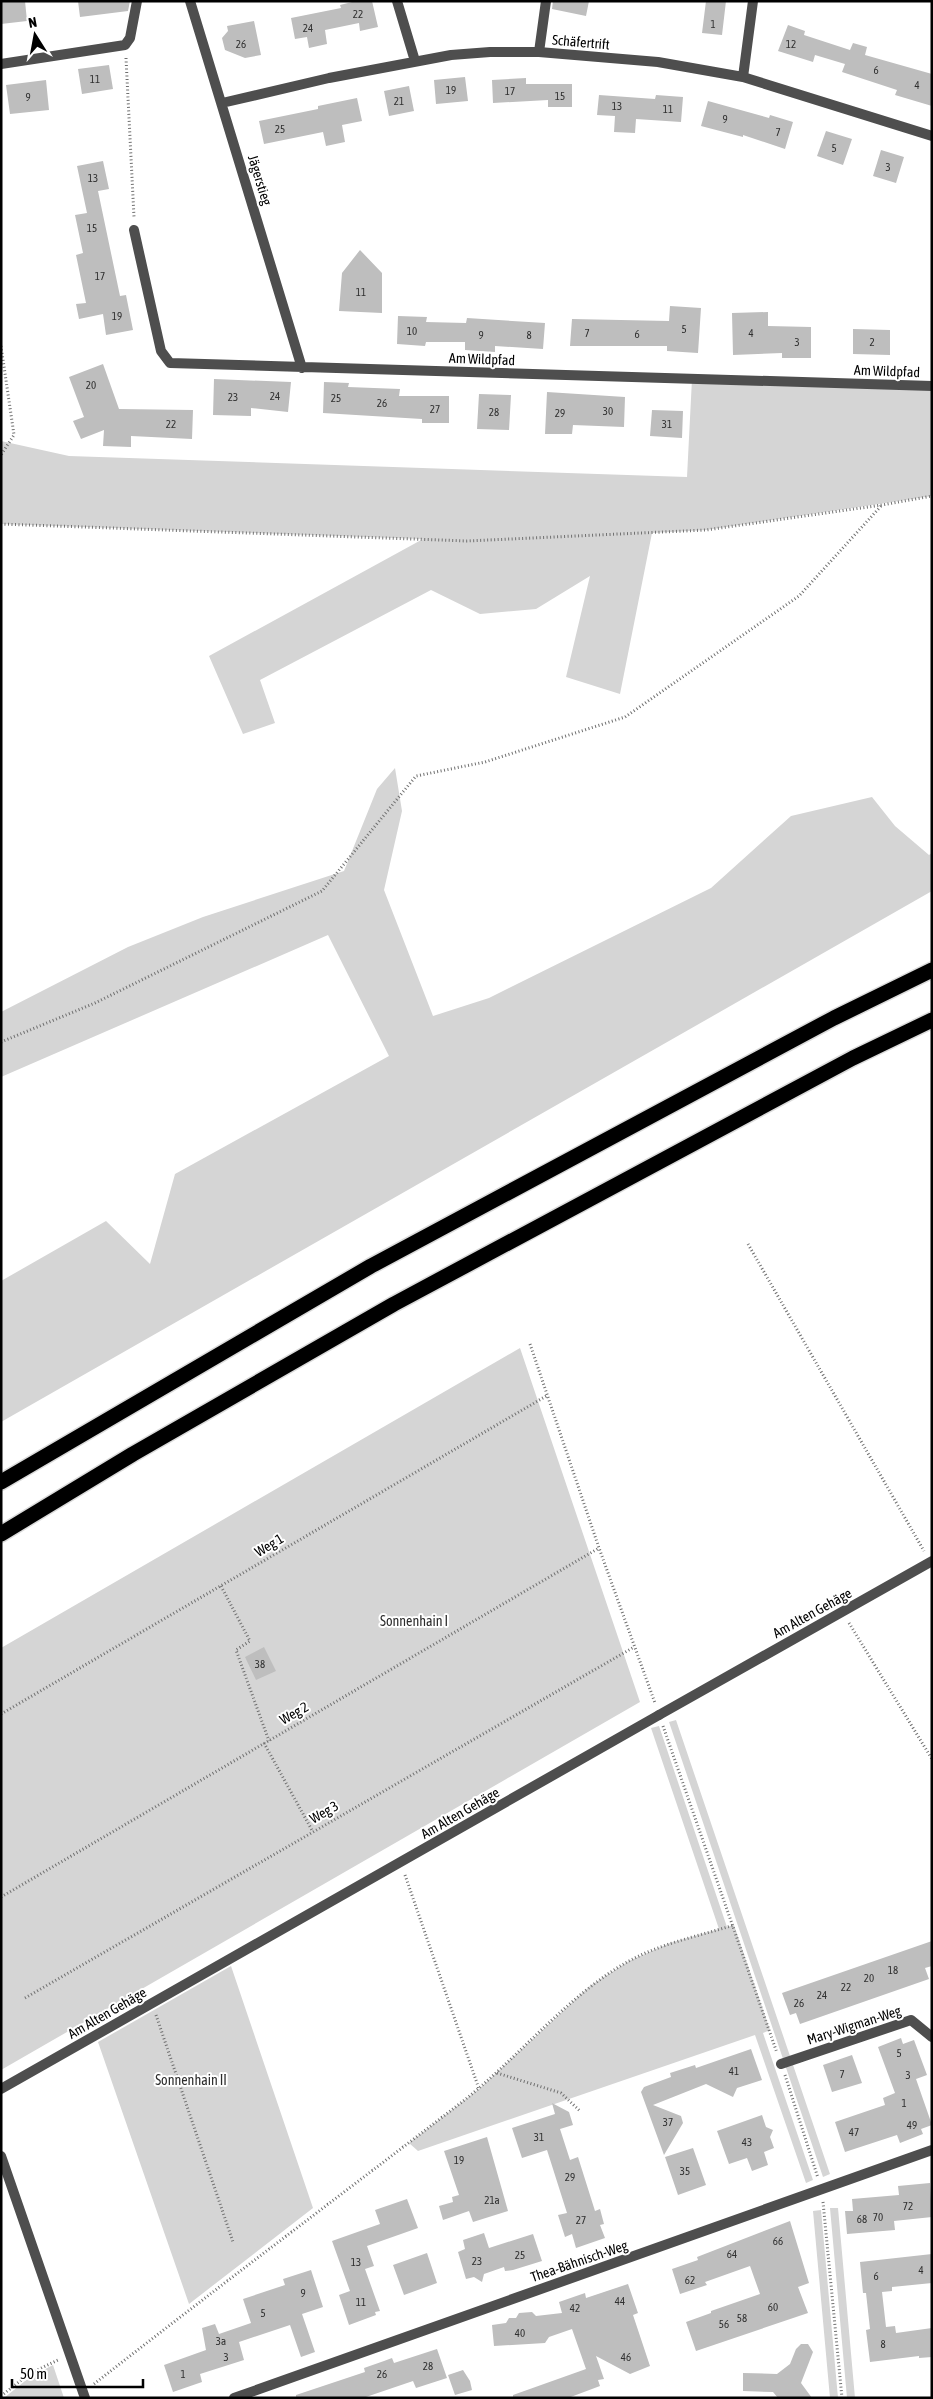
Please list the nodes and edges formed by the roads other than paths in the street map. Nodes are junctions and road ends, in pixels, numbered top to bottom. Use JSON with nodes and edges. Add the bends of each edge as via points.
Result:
{"nodes":[{"id":1,"x":137,"y":1,"type":"edge"},
{"id":2,"x":190,"y":1,"type":"edge"},
{"id":3,"x":397,"y":1,"type":"edge"},
{"id":4,"x":546,"y":1,"type":"edge"},
{"id":5,"x":753,"y":1,"type":"edge"},
{"id":6,"x":539,"y":52,"type":"junction"},
{"id":7,"x":415,"y":61,"type":"junction"},
{"id":8,"x":1,"y":64,"type":"edge"},
{"id":9,"x":743,"y":77,"type":"junction"},
{"id":10,"x":222,"y":103,"type":"junction"},
{"id":11,"x":932,"y":136,"type":"edge"},
{"id":12,"x":134,"y":230,"type":"road end"},
{"id":13,"x":302,"y":368,"type":"junction"},
{"id":14,"x":932,"y":386,"type":"edge"},
{"id":15,"x":932,"y":970,"type":"edge"},
{"id":16,"x":932,"y":1020,"type":"edge"},
{"id":17,"x":1,"y":1482,"type":"edge"},
{"id":18,"x":1,"y":1534,"type":"edge"},
{"id":19,"x":931,"y":1561,"type":"edge"},
{"id":20,"x":932,"y":2037,"type":"edge"},
{"id":21,"x":782,"y":2064,"type":"road end"},
{"id":22,"x":1,"y":2088,"type":"edge"},
{"id":23,"x":932,"y":2150,"type":"edge"},
{"id":24,"x":1,"y":2156,"type":"edge"},
{"id":25,"x":84,"y":2395,"type":"edge"},
{"id":26,"x":234,"y":2398,"type":"edge"}],
"edges":[{"from":1,"to":8,"type":"street","via":[[130,38],[125,45]]},
{"from":2,"to":10,"type":"street","name":"Jägerstieg"},
{"from":3,"to":7,"type":"street"},
{"from":4,"to":6,"type":"street"},
{"from":5,"to":9,"type":"street"},
{"from":6,"to":7,"type":"street","name":"Schäfertrift","via":[[490,52]]},
{"from":6,"to":9,"type":"street","name":"Schäfertrift","via":[[658,62]]},
{"from":7,"to":10,"type":"street","name":"Schäfertrift"},
{"from":9,"to":11,"type":"street","name":"Schäfertrift"},
{"from":10,"to":13,"type":"street","name":"Jägerstieg"},
{"from":12,"to":13,"type":"street","name":"Am Wildpfad","via":[[161,351],[170,363]]},
{"from":13,"to":14,"type":"street","name":"Am Wildpfad"},
{"from":15,"to":17,"type":"highway","via":[[834,1018],[371,1266]]},
{"from":16,"to":18,"type":"highway","via":[[853,1058],[394,1304]]},
{"from":19,"to":22,"type":"street","name":"Am Alten Gehäge"},
{"from":20,"to":21,"type":"street","name":"Mary-Wigman-Weg","via":[[911,2020]]},
{"from":23,"to":26,"type":"street","name":"Thea-Bähnisch-Weg"},
{"from":24,"to":25,"type":"street"}]}
